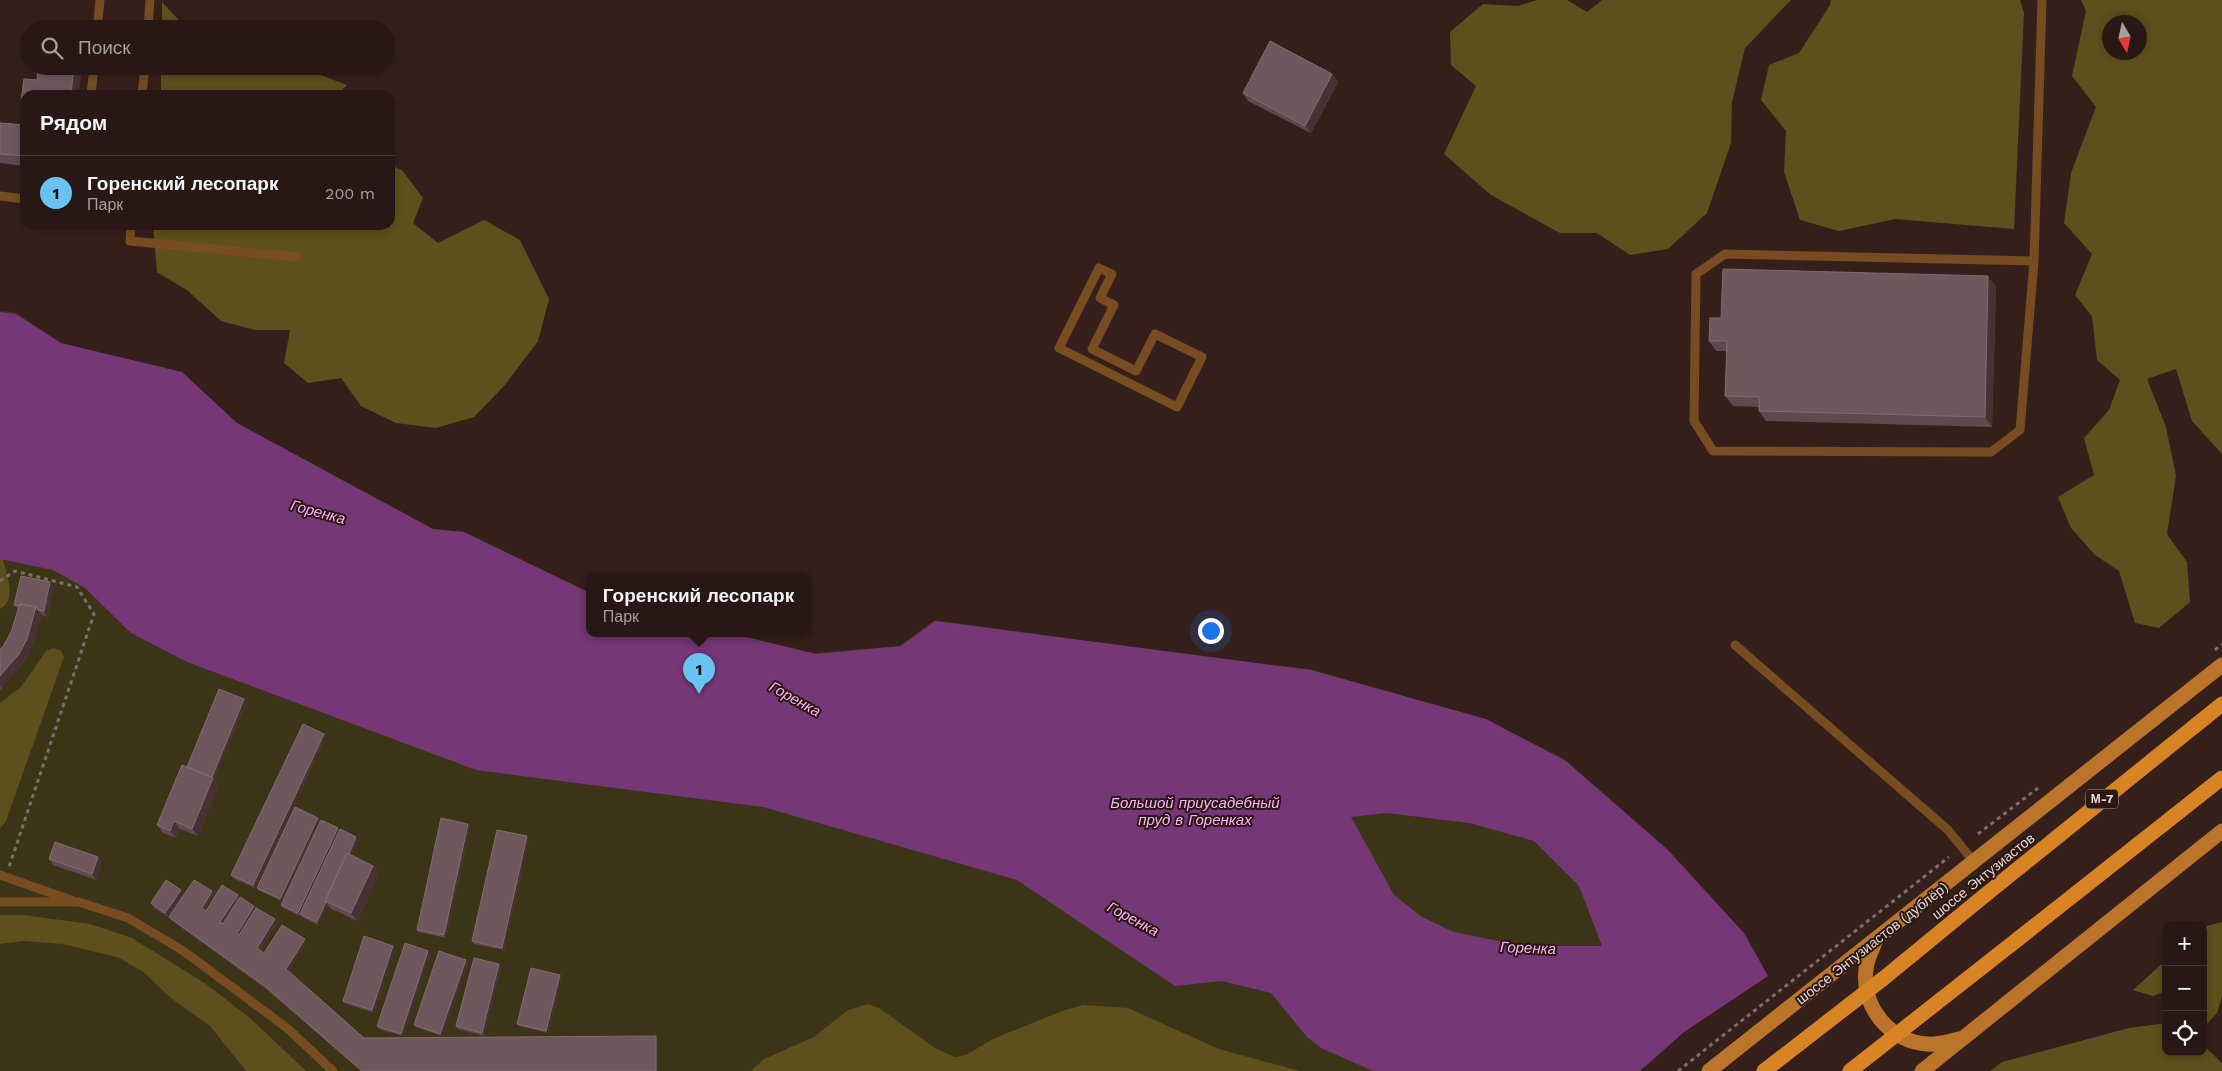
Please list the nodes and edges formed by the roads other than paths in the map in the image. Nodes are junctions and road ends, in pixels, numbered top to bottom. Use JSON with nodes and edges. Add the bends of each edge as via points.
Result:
{"nodes":[{"id":1,"x":100,"y":0,"type":"edge"},
{"id":2,"x":150,"y":0,"type":"edge"},
{"id":3,"x":2042,"y":0,"type":"edge"},
{"id":4,"x":98,"y":20,"type":"edge"},
{"id":5,"x":149,"y":20,"type":"edge"},
{"id":6,"x":93,"y":75,"type":"edge"},
{"id":7,"x":144,"y":75,"type":"edge"},
{"id":8,"x":92,"y":90,"type":"edge"},
{"id":9,"x":143,"y":90,"type":"edge"},
{"id":10,"x":0,"y":196,"type":"edge"},
{"id":11,"x":20,"y":198,"type":"edge"},
{"id":12,"x":131,"y":230,"type":"edge"},
{"id":13,"x":297,"y":257,"type":"dead end"},
{"id":14,"x":2034,"y":261,"type":"junction"},
{"id":15,"x":1177,"y":407,"type":"joint"},
{"id":16,"x":1735,"y":645,"type":"dead end"},
{"id":17,"x":2222,"y":665,"type":"edge"},
{"id":18,"x":2222,"y":704,"type":"edge"},
{"id":19,"x":2222,"y":778,"type":"edge"},
{"id":20,"x":2222,"y":831,"type":"edge"},
{"id":21,"x":1974,"y":862,"type":"junction"},
{"id":22,"x":3,"y":876,"type":"edge"},
{"id":23,"x":0,"y":902,"type":"edge"},
{"id":24,"x":79,"y":902,"type":"junction"},
{"id":25,"x":1877,"y":938,"type":"junction"},
{"id":26,"x":1963,"y":1038,"type":"junction"},
{"id":27,"x":333,"y":1071,"type":"edge"},
{"id":28,"x":1709,"y":1071,"type":"edge"},
{"id":29,"x":1764,"y":1071,"type":"edge"},
{"id":30,"x":1850,"y":1071,"type":"edge"},
{"id":31,"x":1922,"y":1071,"type":"edge"}],
"edges":[{"from":1,"to":4,"type":"lane"},
{"from":2,"to":5,"type":"lane"},
{"from":3,"to":14,"type":"lane"},
{"from":6,"to":8,"type":"lane"},
{"from":7,"to":9,"type":"lane"},
{"from":10,"to":11,"type":"lane"},
{"from":12,"to":13,"type":"lane","via":[[130,241]]},
{"from":14,"to":14,"type":"lane","via":[[1725,254],[1696,274],[1694,421],[1713,451],[1991,452],[2020,430]]},
{"from":15,"to":15,"type":"lane","via":[[1202,357],[1155,334],[1136,371],[1092,349],[1114,305],[1100,298],[1112,274],[1099,268],[1059,348]]},
{"from":16,"to":21,"type":"lane","via":[[1948,830]]},
{"from":17,"to":21,"type":"main road","name":"шоссе Энтузиастов (дублёр)"},
{"from":18,"to":29,"type":"highway","name":"шоссе Энтузиастов","number":"М-7","bridge":true},
{"from":19,"to":30,"type":"highway","bridge":true},
{"from":20,"to":26,"type":"main road"},
{"from":21,"to":25,"type":"main road","name":"шоссе Энтузиастов (дублёр)"},
{"from":22,"to":24,"type":"lane"},
{"from":23,"to":24,"type":"lane"},
{"from":24,"to":27,"type":"lane","via":[[128,918],[182,950],[287,1028]]},
{"from":25,"to":26,"type":"main road","via":[[1865,979],[1869,1001],[1880,1020],[1897,1035],[1918,1043],[1941,1044]]},
{"from":25,"to":28,"type":"main road","name":"шоссе Энтузиастов (дублёр)"},
{"from":26,"to":31,"type":"main road"}]}
